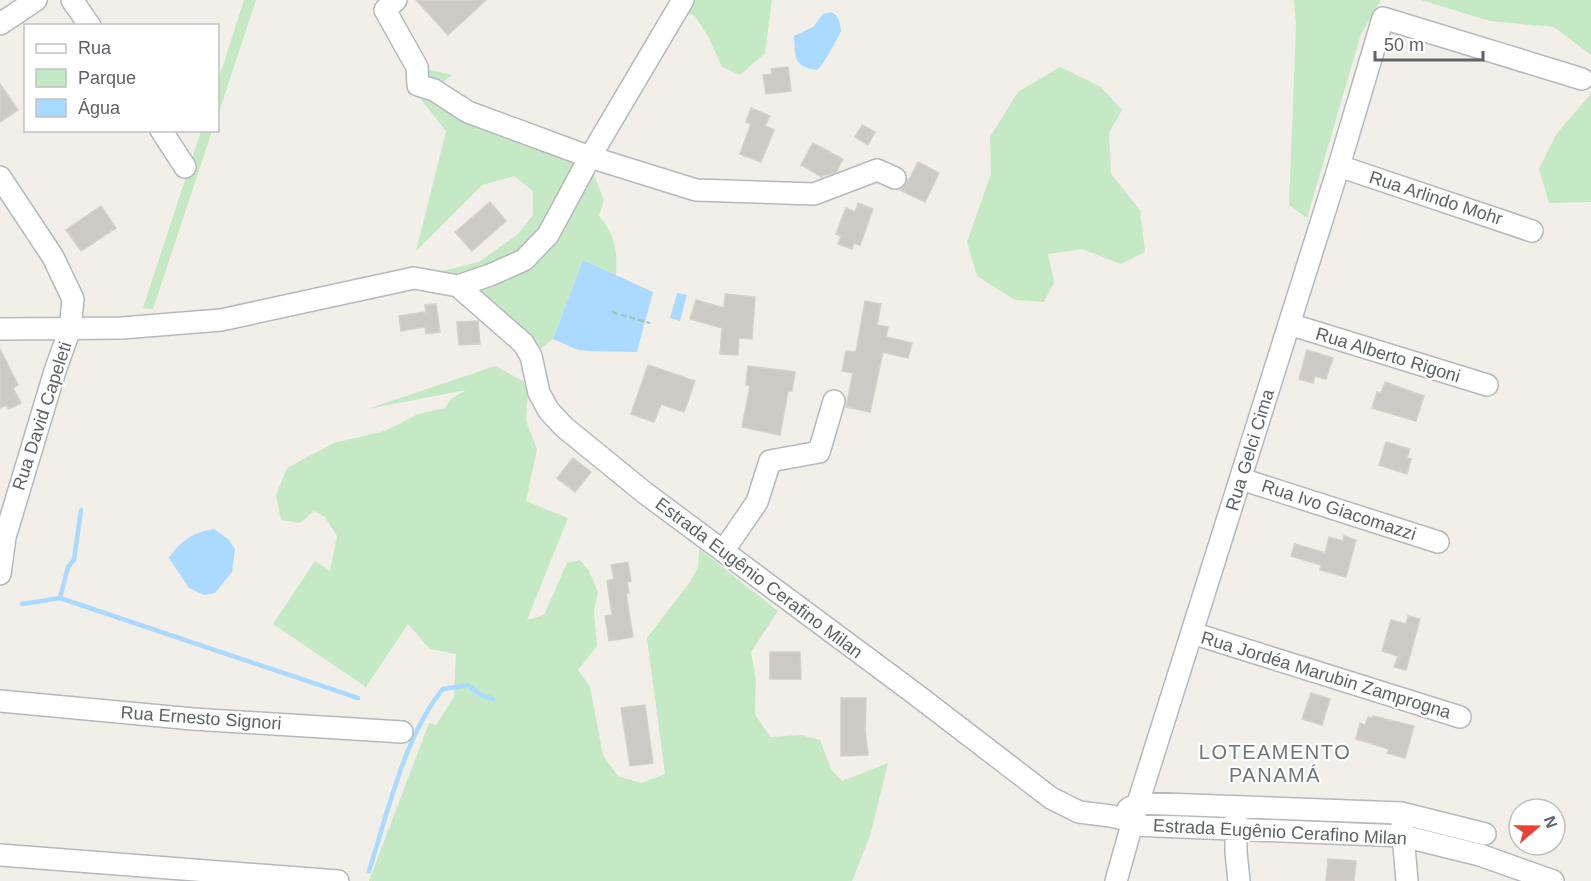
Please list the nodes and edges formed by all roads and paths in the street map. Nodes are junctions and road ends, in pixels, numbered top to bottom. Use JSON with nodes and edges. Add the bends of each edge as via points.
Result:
{"nodes":[{"id":1,"x":36,"y":0,"type":"edge"},
{"id":2,"x":72,"y":0,"type":"edge"},
{"id":3,"x":396,"y":0,"type":"edge"},
{"id":4,"x":683,"y":0,"type":"edge"},
{"id":5,"x":0,"y":24,"type":"edge"},
{"id":6,"x":89,"y":24,"type":"edge"},
{"id":7,"x":1582,"y":79,"type":"dead end"},
{"id":8,"x":162,"y":132,"type":"edge"},
{"id":9,"x":590,"y":157,"type":"junction"},
{"id":10,"x":1339,"y":166,"type":"junction"},
{"id":11,"x":185,"y":167,"type":"dead end"},
{"id":12,"x":0,"y":177,"type":"edge"},
{"id":13,"x":895,"y":178,"type":"dead end"},
{"id":14,"x":1532,"y":231,"type":"dead end"},
{"id":15,"x":458,"y":286,"type":"junction"},
{"id":16,"x":612,"y":312,"type":"dead end"},
{"id":17,"x":650,"y":323,"type":"dead end"},
{"id":18,"x":1289,"y":324,"type":"junction"},
{"id":19,"x":0,"y":329,"type":"edge"},
{"id":20,"x":70,"y":329,"type":"junction"},
{"id":21,"x":1487,"y":385,"type":"dead end"},
{"id":22,"x":834,"y":401,"type":"dead end"},
{"id":23,"x":1241,"y":479,"type":"junction"},
{"id":24,"x":1438,"y":542,"type":"dead end"},
{"id":25,"x":724,"y":550,"type":"junction"},
{"id":26,"x":0,"y":574,"type":"edge"},
{"id":27,"x":1192,"y":633,"type":"junction"},
{"id":28,"x":0,"y":701,"type":"edge"},
{"id":29,"x":1460,"y":717,"type":"dead end"},
{"id":30,"x":402,"y":732,"type":"dead end"},
{"id":31,"x":1138,"y":803,"type":"junction"},
{"id":32,"x":1236,"y":806,"type":"junction"},
{"id":33,"x":1401,"y":813,"type":"junction"},
{"id":34,"x":1111,"y":816,"type":"junction"},
{"id":35,"x":1133,"y":825,"type":"junction"},
{"id":36,"x":1237,"y":830,"type":"junction"},
{"id":37,"x":1485,"y":834,"type":"dead end"},
{"id":38,"x":1403,"y":836,"type":"junction"},
{"id":39,"x":0,"y":855,"type":"edge"},
{"id":40,"x":338,"y":881,"type":"edge"},
{"id":41,"x":1116,"y":881,"type":"edge"},
{"id":42,"x":1239,"y":881,"type":"edge"},
{"id":43,"x":1407,"y":881,"type":"edge"},
{"id":44,"x":1553,"y":881,"type":"edge"}],
"edges":[{"from":1,"to":5,"type":"street"},
{"from":2,"to":6,"type":"street"},
{"from":3,"to":9,"type":"street","via":[[385,10],[417,67],[418,85],[434,90],[468,112]]},
{"from":4,"to":9,"type":"street"},
{"from":7,"to":10,"type":"street","name":"Rua Gelci Cima","via":[[1383,18]]},
{"from":8,"to":11,"type":"street"},
{"from":9,"to":13,"type":"street","via":[[696,190],[814,194],[877,170]]},
{"from":9,"to":15,"type":"street","via":[[548,235],[524,260]]},
{"from":10,"to":14,"type":"street","name":"Rua Arlindo Mohr"},
{"from":10,"to":18,"type":"street","name":"Rua Gelci Cima"},
{"from":12,"to":20,"type":"street","name":"Rua David Capeleti","via":[[53,257],[74,298]]},
{"from":15,"to":20,"type":"street","via":[[414,278],[221,320]]},
{"from":15,"to":25,"type":"street","name":"Estrada Eugênio Cerafino Milan","via":[[523,343],[531,356],[539,393],[564,427]]},
{"from":16,"to":17,"type":"path"},
{"from":18,"to":21,"type":"street","name":"Rua Alberto Rigoni"},
{"from":18,"to":23,"type":"street","name":"Rua Gelci Cima"},
{"from":19,"to":20,"type":"street"},
{"from":20,"to":26,"type":"street","name":"Rua David Capeleti","via":[[4,537]]},
{"from":22,"to":25,"type":"street","via":[[819,452],[770,462],[757,502]]},
{"from":23,"to":24,"type":"street","name":"Rua Ivo Giacomazzi"},
{"from":23,"to":27,"type":"street","name":"Rua Gelci Cima"},
{"from":25,"to":34,"type":"street","name":"Estrada Eugênio Cerafino Milan","via":[[1051,798],[1079,812]]},
{"from":27,"to":29,"type":"street","name":"Rua Jordéa Marubin Zamprogna"},
{"from":27,"to":31,"type":"street","name":"Rua Gelci Cima"},
{"from":28,"to":30,"type":"street","name":"Rua Ernesto Signori","via":[[193,719]]},
{"from":31,"to":32,"type":"street","name":"Estrada Eugênio Cerafino Milan"},
{"from":31,"to":34,"type":"street","name":"Estrada Eugênio Cerafino Milan"},
{"from":31,"to":35,"type":"street","name":"Rua Gelci Cima"},
{"from":32,"to":33,"type":"street","name":"Estrada Eugênio Cerafino Milan"},
{"from":32,"to":36,"type":"street"},
{"from":33,"to":37,"type":"street","name":"Estrada Eugênio Cerafino Milan"},
{"from":33,"to":38,"type":"street"},
{"from":34,"to":35,"type":"street","name":"Estrada Eugênio Cerafino Milan"},
{"from":35,"to":36,"type":"street","name":"Estrada Eugênio Cerafino Milan"},
{"from":35,"to":41,"type":"street","name":"Rua Gelci Cima"},
{"from":36,"to":38,"type":"street","name":"Estrada Eugênio Cerafino Milan"},
{"from":36,"to":42,"type":"street"},
{"from":38,"to":43,"type":"street"},
{"from":38,"to":44,"type":"street","name":"Estrada Eugênio Cerafino Milan","via":[[1480,855]]},
{"from":39,"to":40,"type":"street"}]}
